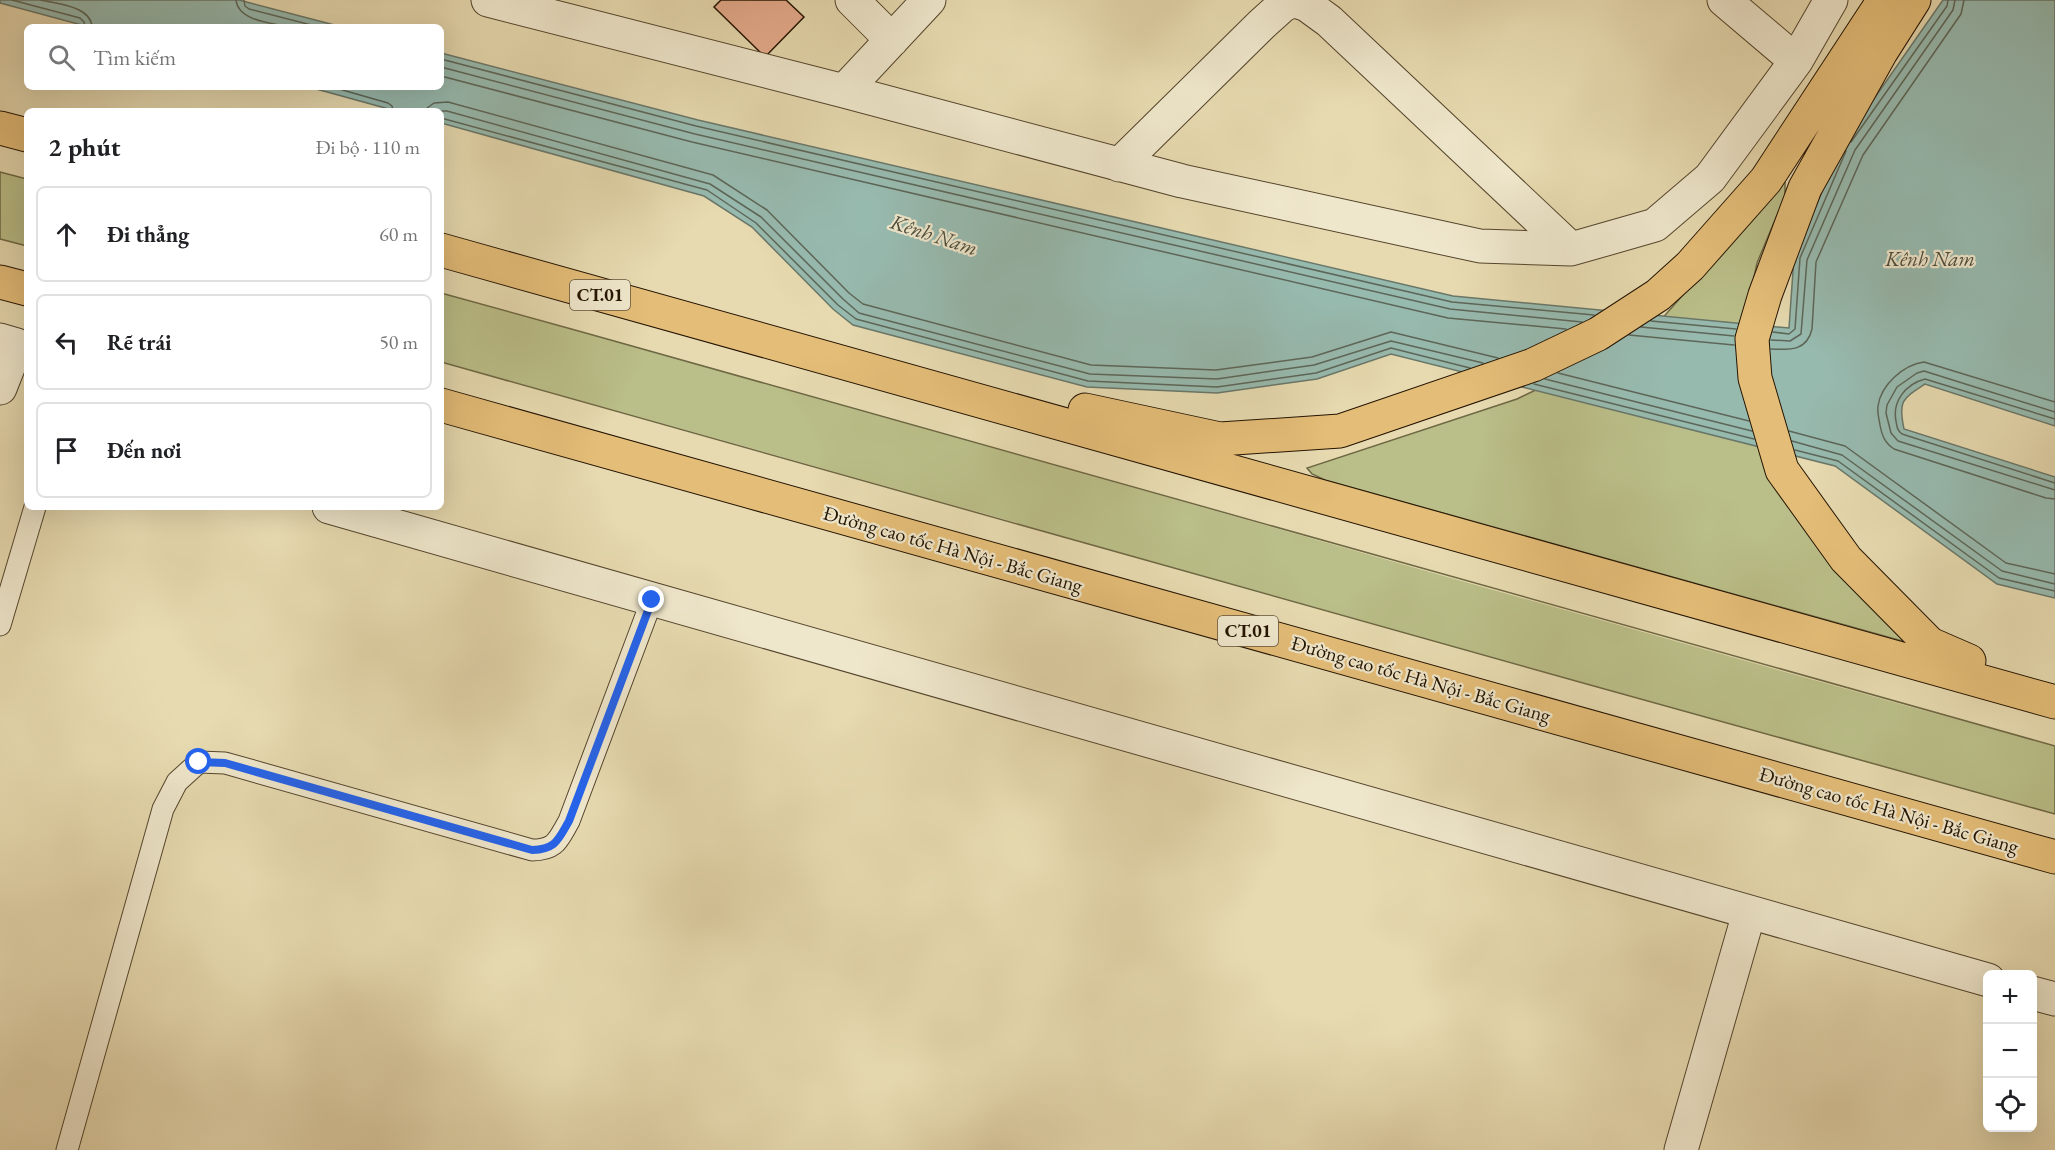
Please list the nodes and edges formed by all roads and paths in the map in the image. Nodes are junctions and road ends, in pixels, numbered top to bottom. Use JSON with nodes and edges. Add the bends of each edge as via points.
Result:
{"nodes":[{"id":1,"x":852,"y":0,"type":"edge"},
{"id":2,"x":929,"y":0,"type":"edge"},
{"id":3,"x":1293,"y":0,"type":"edge"},
{"id":4,"x":1724,"y":0,"type":"edge"},
{"id":5,"x":1831,"y":0,"type":"edge"},
{"id":6,"x":1884,"y":0,"type":"edge"},
{"id":7,"x":1914,"y":0,"type":"edge"},
{"id":8,"x":506,"y":2,"type":"edge"},
{"id":9,"x":892,"y":40,"type":"junction"},
{"id":10,"x":1796,"y":61,"type":"junction"},
{"id":11,"x":844,"y":91,"type":"junction"},
{"id":12,"x":0,"y":128,"type":"edge"},
{"id":13,"x":24,"y":134,"type":"edge"},
{"id":14,"x":1119,"y":165,"type":"junction"},
{"id":15,"x":1571,"y":249,"type":"junction"},
{"id":16,"x":444,"y":251,"type":"edge"},
{"id":17,"x":0,"y":282,"type":"edge"},
{"id":18,"x":24,"y":288,"type":"edge"},
{"id":19,"x":759,"y":340,"type":"junction"},
{"id":20,"x":15,"y":344,"type":"edge"},
{"id":21,"x":0,"y":388,"type":"edge"},
{"id":22,"x":444,"y":406,"type":"edge"},
{"id":23,"x":34,"y":510,"type":"edge"},
{"id":24,"x":339,"y":510,"type":"edge"},
{"id":25,"x":652,"y":600,"type":"junction"},
{"id":26,"x":0,"y":625,"type":"edge"},
{"id":27,"x":2055,"y":701,"type":"edge"},
{"id":28,"x":2055,"y":857,"type":"edge"},
{"id":29,"x":1749,"y":913,"type":"junction"},
{"id":30,"x":1983,"y":979,"type":"edge"},
{"id":31,"x":2037,"y":994,"type":"edge"},
{"id":32,"x":2055,"y":999,"type":"edge"},
{"id":33,"x":66,"y":1150,"type":"edge"},
{"id":34,"x":1681,"y":1150,"type":"edge"}],
"edges":[{"from":1,"to":9,"type":"street"},
{"from":2,"to":9,"type":"street"},
{"from":3,"to":14,"type":"street","via":[[1262,24]]},
{"from":3,"to":15,"type":"street","via":[[1329,21]]},
{"from":4,"to":10,"type":"street"},
{"from":5,"to":10,"type":"street"},
{"from":6,"to":19,"type":"highway","via":[[1766,180],[1690,266],[1658,295],[1598,334],[1533,365],[1340,431],[1220,439]]},
{"from":7,"to":27,"type":"highway","via":[[1805,188],[1752,339],[1755,378],[1782,470],[1846,559],[1930,644]]},
{"from":8,"to":11,"type":"street"},
{"from":9,"to":11,"type":"street"},
{"from":10,"to":15,"type":"street","via":[[1710,177],[1655,225]]},
{"from":11,"to":14,"type":"street"},
{"from":12,"to":13,"type":"highway"},
{"from":14,"to":15,"type":"street","via":[[1480,246]]},
{"from":16,"to":19,"type":"highway","number":"CT.01"},
{"from":17,"to":18,"type":"highway"},
{"from":19,"to":27,"type":"highway","number":"CT.01"},
{"from":20,"to":21,"type":"street"},
{"from":22,"to":28,"type":"highway","name":"Đường cao tốc Hà Nội - Bắc Giang","number":"CT.01"},
{"from":23,"to":26,"type":"lane"},
{"from":24,"to":25,"type":"street"},
{"from":25,"to":29,"type":"street"},
{"from":25,"to":33,"type":"lane","via":[[569,821],[556,843],[546,850],[532,850],[225,763],[199,762],[177,782],[163,809]]},
{"from":29,"to":30,"type":"street"},
{"from":29,"to":34,"type":"street"},
{"from":31,"to":32,"type":"street"}]}
